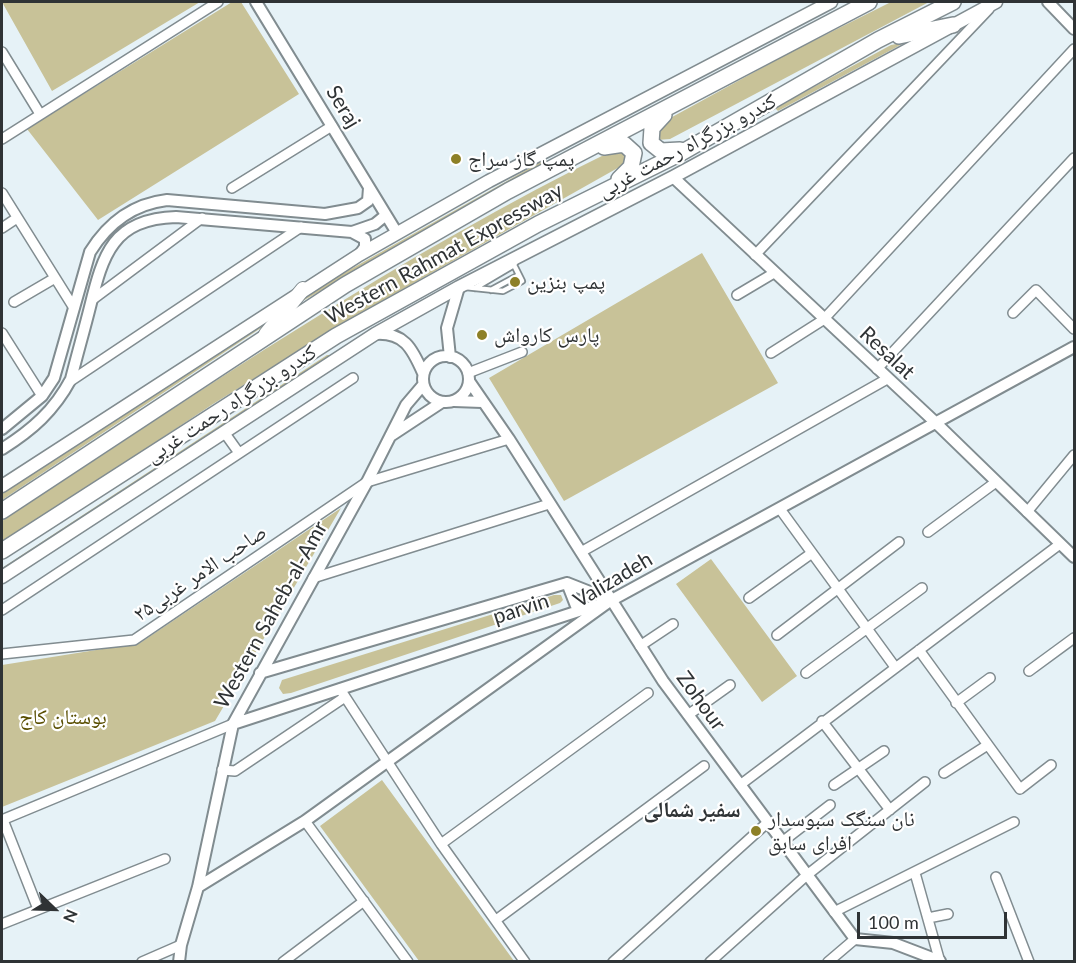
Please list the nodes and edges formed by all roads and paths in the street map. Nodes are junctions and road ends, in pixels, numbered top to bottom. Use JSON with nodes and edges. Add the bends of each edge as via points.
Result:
{"nodes":[{"id":1,"x":218,"y":2,"type":"edge"},
{"id":2,"x":256,"y":2,"type":"edge"},
{"id":3,"x":831,"y":2,"type":"edge"},
{"id":4,"x":869,"y":2,"type":"edge"},
{"id":5,"x":953,"y":2,"type":"edge"},
{"id":6,"x":996,"y":2,"type":"edge"},
{"id":7,"x":1048,"y":2,"type":"edge"},
{"id":8,"x":953,"y":25,"type":"junction"},
{"id":9,"x":1074,"y":29,"type":"edge"},
{"id":10,"x":878,"y":40,"type":"junction"},
{"id":11,"x":1074,"y":49,"type":"edge"},
{"id":12,"x":2,"y":52,"type":"edge"},
{"id":13,"x":680,"y":101,"type":"junction"},
{"id":14,"x":40,"y":114,"type":"junction"},
{"id":15,"x":332,"y":126,"type":"junction"},
{"id":16,"x":2,"y":139,"type":"edge"},
{"id":17,"x":701,"y":141,"type":"junction"},
{"id":18,"x":578,"y":156,"type":"junction"},
{"id":19,"x":1074,"y":158,"type":"edge"},
{"id":20,"x":673,"y":177,"type":"junction"},
{"id":21,"x":232,"y":188,"type":"dead end"},
{"id":22,"x":369,"y":188,"type":"junction"},
{"id":23,"x":2,"y":193,"type":"edge"},
{"id":24,"x":600,"y":193,"type":"junction"},
{"id":25,"x":325,"y":214,"type":"junction"},
{"id":26,"x":386,"y":215,"type":"junction"},
{"id":27,"x":17,"y":218,"type":"junction"},
{"id":28,"x":202,"y":218,"type":"junction"},
{"id":29,"x":301,"y":227,"type":"junction"},
{"id":30,"x":2,"y":228,"type":"edge"},
{"id":31,"x":323,"y":229,"type":"junction"},
{"id":32,"x":352,"y":232,"type":"junction"},
{"id":33,"x":398,"y":233,"type":"junction"},
{"id":34,"x":359,"y":255,"type":"junction"},
{"id":35,"x":755,"y":255,"type":"junction"},
{"id":36,"x":516,"y":261,"type":"junction"},
{"id":37,"x":774,"y":273,"type":"junction"},
{"id":38,"x":55,"y":278,"type":"junction"},
{"id":39,"x":459,"y":287,"type":"junction"},
{"id":40,"x":475,"y":288,"type":"junction"},
{"id":41,"x":303,"y":289,"type":"junction"},
{"id":42,"x":737,"y":296,"type":"dead end"},
{"id":43,"x":92,"y":300,"type":"junction"},
{"id":44,"x":14,"y":302,"type":"dead end"},
{"id":45,"x":74,"y":308,"type":"junction"},
{"id":46,"x":1013,"y":313,"type":"dead end"},
{"id":47,"x":823,"y":320,"type":"junction"},
{"id":48,"x":1074,"y":329,"type":"edge"},
{"id":49,"x":2,"y":333,"type":"edge"},
{"id":50,"x":375,"y":334,"type":"junction"},
{"id":51,"x":264,"y":337,"type":"junction"},
{"id":52,"x":1074,"y":348,"type":"edge"},
{"id":53,"x":522,"y":352,"type":"dead end"},
{"id":54,"x":771,"y":353,"type":"dead end"},
{"id":55,"x":450,"y":357,"type":"junction"},
{"id":56,"x":877,"y":369,"type":"junction"},
{"id":57,"x":423,"y":373,"type":"junction"},
{"id":58,"x":468,"y":377,"type":"junction"},
{"id":59,"x":353,"y":378,"type":"dead end"},
{"id":60,"x":887,"y":379,"type":"junction"},
{"id":61,"x":69,"y":382,"type":"junction"},
{"id":62,"x":423,"y":385,"type":"junction"},
{"id":63,"x":42,"y":396,"type":"junction"},
{"id":64,"x":454,"y":401,"type":"junction"},
{"id":65,"x":442,"y":402,"type":"junction"},
{"id":66,"x":482,"y":402,"type":"junction"},
{"id":67,"x":28,"y":408,"type":"junction"},
{"id":68,"x":935,"y":422,"type":"junction"},
{"id":69,"x":40,"y":423,"type":"junction"},
{"id":70,"x":2,"y":429,"type":"edge"},
{"id":71,"x":224,"y":432,"type":"junction"},
{"id":72,"x":389,"y":436,"type":"junction"},
{"id":73,"x":509,"y":439,"type":"junction"},
{"id":74,"x":2,"y":449,"type":"edge"},
{"id":75,"x":239,"y":453,"type":"junction"},
{"id":76,"x":1074,"y":455,"type":"edge"},
{"id":77,"x":367,"y":482,"type":"junction"},
{"id":78,"x":996,"y":482,"type":"junction"},
{"id":79,"x":2,"y":486,"type":"edge"},
{"id":80,"x":549,"y":504,"type":"junction"},
{"id":81,"x":780,"y":508,"type":"junction"},
{"id":82,"x":2,"y":511,"type":"edge"},
{"id":83,"x":1027,"y":512,"type":"junction"},
{"id":84,"x":928,"y":532,"type":"dead end"},
{"id":85,"x":899,"y":542,"type":"dead end"},
{"id":86,"x":1060,"y":544,"type":"junction"},
{"id":87,"x":2,"y":551,"type":"edge"},
{"id":88,"x":580,"y":552,"type":"junction"},
{"id":89,"x":812,"y":553,"type":"junction"},
{"id":90,"x":1074,"y":557,"type":"edge"},
{"id":91,"x":2,"y":577,"type":"edge"},
{"id":92,"x":314,"y":578,"type":"junction"},
{"id":93,"x":567,"y":583,"type":"junction"},
{"id":94,"x":922,"y":588,"type":"dead end"},
{"id":95,"x":838,"y":589,"type":"junction"},
{"id":96,"x":749,"y":598,"type":"dead end"},
{"id":97,"x":610,"y":601,"type":"junction"},
{"id":98,"x":2,"y":610,"type":"edge"},
{"id":99,"x":578,"y":611,"type":"junction"},
{"id":100,"x":673,"y":624,"type":"dead end"},
{"id":101,"x":867,"y":629,"type":"junction"},
{"id":102,"x":777,"y":635,"type":"dead end"},
{"id":103,"x":1074,"y":638,"type":"edge"},
{"id":104,"x":640,"y":646,"type":"junction"},
{"id":105,"x":919,"y":650,"type":"junction"},
{"id":106,"x":2,"y":654,"type":"edge"},
{"id":107,"x":895,"y":667,"type":"junction"},
{"id":108,"x":1029,"y":671,"type":"dead end"},
{"id":109,"x":260,"y":673,"type":"junction"},
{"id":110,"x":806,"y":673,"type":"dead end"},
{"id":111,"x":990,"y":678,"type":"dead end"},
{"id":112,"x":730,"y":685,"type":"dead end"},
{"id":113,"x":342,"y":693,"type":"junction"},
{"id":114,"x":648,"y":693,"type":"dead end"},
{"id":115,"x":956,"y":703,"type":"junction"},
{"id":116,"x":688,"y":716,"type":"junction"},
{"id":117,"x":822,"y":721,"type":"junction"},
{"id":118,"x":232,"y":724,"type":"junction"},
{"id":119,"x":987,"y":746,"type":"junction"},
{"id":120,"x":884,"y":751,"type":"dead end"},
{"id":121,"x":387,"y":762,"type":"junction"},
{"id":122,"x":1051,"y":765,"type":"dead end"},
{"id":123,"x":704,"y":766,"type":"dead end"},
{"id":124,"x":858,"y":768,"type":"junction"},
{"id":125,"x":222,"y":770,"type":"junction"},
{"id":126,"x":944,"y":773,"type":"dead end"},
{"id":127,"x":925,"y":783,"type":"dead end"},
{"id":128,"x":740,"y":785,"type":"junction"},
{"id":129,"x":834,"y":785,"type":"dead end"},
{"id":130,"x":830,"y":805,"type":"dead end"},
{"id":131,"x":890,"y":810,"type":"junction"},
{"id":132,"x":2,"y":820,"type":"edge"},
{"id":133,"x":305,"y":821,"type":"junction"},
{"id":134,"x":1014,"y":822,"type":"dead end"},
{"id":135,"x":767,"y":823,"type":"junction"},
{"id":136,"x":782,"y":842,"type":"junction"},
{"id":137,"x":441,"y":844,"type":"junction"},
{"id":138,"x":165,"y":859,"type":"dead end"},
{"id":139,"x":915,"y":873,"type":"junction"},
{"id":140,"x":807,"y":875,"type":"junction"},
{"id":141,"x":996,"y":877,"type":"dead end"},
{"id":142,"x":198,"y":887,"type":"junction"},
{"id":143,"x":364,"y":901,"type":"junction"},
{"id":144,"x":38,"y":909,"type":"junction"},
{"id":145,"x":834,"y":912,"type":"junction"},
{"id":146,"x":948,"y":914,"type":"dead end"},
{"id":147,"x":928,"y":918,"type":"junction"},
{"id":148,"x":496,"y":920,"type":"junction"},
{"id":149,"x":2,"y":924,"type":"edge"},
{"id":150,"x":855,"y":939,"type":"junction"},
{"id":151,"x":181,"y":945,"type":"junction"},
{"id":152,"x":624,"y":958,"type":"edge"},
{"id":153,"x":940,"y":961,"type":"edge"},
{"id":154,"x":142,"y":962,"type":"edge"},
{"id":155,"x":179,"y":962,"type":"edge"},
{"id":156,"x":283,"y":962,"type":"edge"},
{"id":157,"x":408,"y":962,"type":"edge"},
{"id":158,"x":525,"y":962,"type":"edge"},
{"id":159,"x":613,"y":962,"type":"edge"},
{"id":160,"x":710,"y":962,"type":"edge"},
{"id":161,"x":828,"y":962,"type":"edge"},
{"id":162,"x":1029,"y":962,"type":"edge"}],
"edges":[{"from":1,"to":14,"type":"street"},
{"from":2,"to":15,"type":"street","name":"Seraj"},
{"from":3,"to":33,"type":"main road","via":[[489,181]]},
{"from":4,"to":13,"type":"highway","name":"Western Rahmat Expressway"},
{"from":5,"to":10,"type":"highway","name":"Western Rahmat Expressway"},
{"from":6,"to":8,"type":"main road","name":"کندرو بزرگراه رحمت غربی"},
{"from":6,"to":35,"type":"street"},
{"from":7,"to":9,"type":"street"},
{"from":8,"to":10,"type":"highway"},
{"from":8,"to":20,"type":"main road","name":"کندرو بزرگراه رحمت غربی"},
{"from":10,"to":17,"type":"highway","name":"Western Rahmat Expressway"},
{"from":11,"to":47,"type":"street"},
{"from":12,"to":14,"type":"street"},
{"from":13,"to":17,"type":"highway","via":[[653,125],[651,143],[670,152]]},
{"from":13,"to":18,"type":"highway","name":"Western Rahmat Expressway"},
{"from":14,"to":16,"type":"street"},
{"from":15,"to":21,"type":"street"},
{"from":15,"to":22,"type":"street","name":"Seraj"},
{"from":17,"to":24,"type":"highway","name":"Western Rahmat Expressway"},
{"from":18,"to":24,"type":"highway","via":[[619,144],[632,149],[632,167]]},
{"from":18,"to":51,"type":"highway","name":"Western Rahmat Expressway","via":[[508,191]]},
{"from":19,"to":56,"type":"street"},
{"from":20,"to":35,"type":"street","name":"Resalat"},
{"from":20,"to":36,"type":"main road","name":"کندرو بزرگراه رحمت غربی"},
{"from":22,"to":25,"type":"street","via":[[368,201],[358,208]]},
{"from":22,"to":26,"type":"street","name":"Seraj"},
{"from":23,"to":27,"type":"street"},
{"from":24,"to":87,"type":"highway","name":"Western Rahmat Expressway","via":[[336,336]]},
{"from":25,"to":31,"type":"street"},
{"from":25,"to":45,"type":"street","via":[[193,200],[146,204],[122,216],[98,239],[90,252]]},
{"from":26,"to":32,"type":"street","via":[[375,224]]},
{"from":26,"to":33,"type":"street","name":"Seraj"},
{"from":27,"to":30,"type":"street"},
{"from":27,"to":38,"type":"street"},
{"from":28,"to":29,"type":"street"},
{"from":28,"to":43,"type":"street"},
{"from":28,"to":43,"type":"street","via":[[166,217],[127,231],[104,259]]},
{"from":29,"to":31,"type":"street"},
{"from":29,"to":61,"type":"street"},
{"from":31,"to":32,"type":"street"},
{"from":32,"to":34,"type":"street","via":[[365,239]]},
{"from":33,"to":34,"type":"main road"},
{"from":34,"to":41,"type":"main road"},
{"from":35,"to":37,"type":"street","name":"Resalat"},
{"from":36,"to":39,"type":"main road","name":"کندرو بزرگراه رحمت غربی"},
{"from":36,"to":40,"type":"lane"},
{"from":36,"to":40,"type":"lane","via":[[522,281],[503,291]]},
{"from":37,"to":42,"type":"street"},
{"from":37,"to":47,"type":"street","name":"Resalat"},
{"from":38,"to":44,"type":"street"},
{"from":38,"to":45,"type":"street"},
{"from":39,"to":40,"type":"lane"},
{"from":39,"to":50,"type":"main road","name":"کندرو بزرگراه رحمت غربی"},
{"from":39,"to":55,"type":"street","via":[[447,328]]},
{"from":41,"to":51,"type":"main road"},
{"from":41,"to":79,"type":"main road"},
{"from":43,"to":61,"type":"street"},
{"from":45,"to":63,"type":"street","via":[[54,378]]},
{"from":46,"to":48,"type":"street","via":[[1036,290]]},
{"from":47,"to":54,"type":"street"},
{"from":47,"to":56,"type":"street","name":"Resalat"},
{"from":49,"to":63,"type":"street"},
{"from":50,"to":57,"type":"street","via":[[393,333],[404,341]]},
{"from":50,"to":71,"type":"main road","name":"کندرو بزرگراه رحمت غربی"},
{"from":51,"to":82,"type":"highway","name":"Western Rahmat Expressway"},
{"from":52,"to":68,"type":"street","name":"Valizadeh"},
{"from":53,"to":58,"type":"street"},
{"from":55,"to":57,"type":"street","via":[[434,360]]},
{"from":55,"to":58,"type":"street","via":[[458,360]]},
{"from":56,"to":60,"type":"street","name":"Resalat"},
{"from":57,"to":62,"type":"street"},
{"from":58,"to":64,"type":"street","via":[[461,396]]},
{"from":58,"to":66,"type":"street","name":"Zohour"},
{"from":59,"to":75,"type":"street"},
{"from":60,"to":68,"type":"street","name":"Resalat"},
{"from":60,"to":88,"type":"street"},
{"from":61,"to":69,"type":"street"},
{"from":62,"to":65,"type":"street","via":[[430,396]]},
{"from":62,"to":72,"type":"street","name":"Western Saheb-al-Amr","via":[[406,405]]},
{"from":63,"to":67,"type":"street"},
{"from":64,"to":65,"type":"street"},
{"from":64,"to":66,"type":"street"},
{"from":65,"to":72,"type":"street"},
{"from":66,"to":73,"type":"street","name":"Zohour"},
{"from":67,"to":69,"type":"street"},
{"from":67,"to":70,"type":"street"},
{"from":68,"to":78,"type":"street","name":"Resalat"},
{"from":68,"to":81,"type":"street","name":"Valizadeh"},
{"from":69,"to":74,"type":"street"},
{"from":71,"to":75,"type":"street"},
{"from":71,"to":91,"type":"main road","name":"کندرو بزرگراه رحمت غربی"},
{"from":72,"to":77,"type":"street","name":"Western Saheb-al-Amr"},
{"from":73,"to":77,"type":"street","name":"صاحب الامر غربی۲۵"},
{"from":73,"to":80,"type":"street","name":"Zohour"},
{"from":75,"to":98,"type":"street"},
{"from":76,"to":83,"type":"street"},
{"from":77,"to":92,"type":"street","name":"Western Saheb-al-Amr"},
{"from":77,"to":106,"type":"street","name":"صاحب الامر غربی۲۵","via":[[134,640]]},
{"from":78,"to":83,"type":"street","name":"Resalat"},
{"from":78,"to":84,"type":"street"},
{"from":80,"to":88,"type":"street","name":"Zohour"},
{"from":80,"to":92,"type":"street"},
{"from":81,"to":89,"type":"street"},
{"from":81,"to":97,"type":"street","name":"Valizadeh"},
{"from":83,"to":86,"type":"street","name":"Resalat"},
{"from":85,"to":95,"type":"street"},
{"from":86,"to":90,"type":"street","name":"Resalat"},
{"from":86,"to":105,"type":"street"},
{"from":88,"to":97,"type":"street","name":"Zohour"},
{"from":89,"to":95,"type":"street"},
{"from":89,"to":96,"type":"street"},
{"from":92,"to":109,"type":"street","name":"Western Saheb-al-Amr"},
{"from":93,"to":97,"type":"street","name":"parvin"},
{"from":93,"to":99,"type":"street"},
{"from":93,"to":109,"type":"street","name":"parvin"},
{"from":94,"to":101,"type":"street"},
{"from":95,"to":101,"type":"street"},
{"from":95,"to":102,"type":"street"},
{"from":97,"to":99,"type":"street","name":"parvin"},
{"from":97,"to":104,"type":"street","name":"Zohour"},
{"from":97,"to":121,"type":"street","name":"Valizadeh"},
{"from":99,"to":113,"type":"street","name":"parvin"},
{"from":100,"to":104,"type":"street"},
{"from":101,"to":107,"type":"street"},
{"from":101,"to":110,"type":"street"},
{"from":103,"to":108,"type":"street"},
{"from":104,"to":116,"type":"street","name":"Zohour"},
{"from":105,"to":107,"type":"street"},
{"from":105,"to":115,"type":"street"},
{"from":107,"to":117,"type":"street"},
{"from":109,"to":118,"type":"street","name":"Western Saheb-al-Amr"},
{"from":111,"to":115,"type":"street"},
{"from":112,"to":116,"type":"street"},
{"from":113,"to":118,"type":"street","name":"parvin"},
{"from":113,"to":121,"type":"street"},
{"from":113,"to":125,"type":"street","via":[[235,771]]},
{"from":114,"to":137,"type":"street"},
{"from":115,"to":119,"type":"street"},
{"from":116,"to":128,"type":"street","name":"Zohour"},
{"from":117,"to":124,"type":"street"},
{"from":117,"to":128,"type":"street"},
{"from":118,"to":125,"type":"street","name":"Western Saheb-al-Amr"},
{"from":118,"to":132,"type":"street"},
{"from":119,"to":122,"type":"street","via":[[1020,789]]},
{"from":119,"to":126,"type":"street"},
{"from":120,"to":124,"type":"street"},
{"from":121,"to":133,"type":"street","name":"Valizadeh"},
{"from":121,"to":137,"type":"street"},
{"from":123,"to":148,"type":"street"},
{"from":124,"to":129,"type":"street"},
{"from":124,"to":131,"type":"street"},
{"from":125,"to":142,"type":"street","name":"Western Saheb-al-Amr"},
{"from":127,"to":131,"type":"street"},
{"from":128,"to":135,"type":"street","name":"Zohour"},
{"from":130,"to":136,"type":"street"},
{"from":131,"to":140,"type":"street"},
{"from":132,"to":144,"type":"street"},
{"from":133,"to":142,"type":"street","name":"Valizadeh"},
{"from":133,"to":143,"type":"street"},
{"from":134,"to":139,"type":"street"},
{"from":135,"to":136,"type":"street","name":"Zohour"},
{"from":135,"to":152,"type":"street"},
{"from":136,"to":140,"type":"street","name":"Zohour"},
{"from":137,"to":148,"type":"street"},
{"from":138,"to":144,"type":"street"},
{"from":139,"to":145,"type":"street"},
{"from":139,"to":147,"type":"street"},
{"from":140,"to":145,"type":"street","name":"Zohour"},
{"from":140,"to":160,"type":"street"},
{"from":141,"to":162,"type":"street"},
{"from":142,"to":151,"type":"street","name":"Western Saheb-al-Amr"},
{"from":143,"to":156,"type":"street"},
{"from":143,"to":157,"type":"street"},
{"from":144,"to":149,"type":"street"},
{"from":145,"to":150,"type":"street","name":"Zohour"},
{"from":146,"to":147,"type":"street"},
{"from":147,"to":153,"type":"street"},
{"from":148,"to":158,"type":"street"},
{"from":150,"to":153,"type":"street","via":[[893,943]]},
{"from":150,"to":161,"type":"street"},
{"from":151,"to":154,"type":"street"},
{"from":151,"to":155,"type":"street","name":"Western Saheb-al-Amr"},
{"from":152,"to":159,"type":"street"}]}
